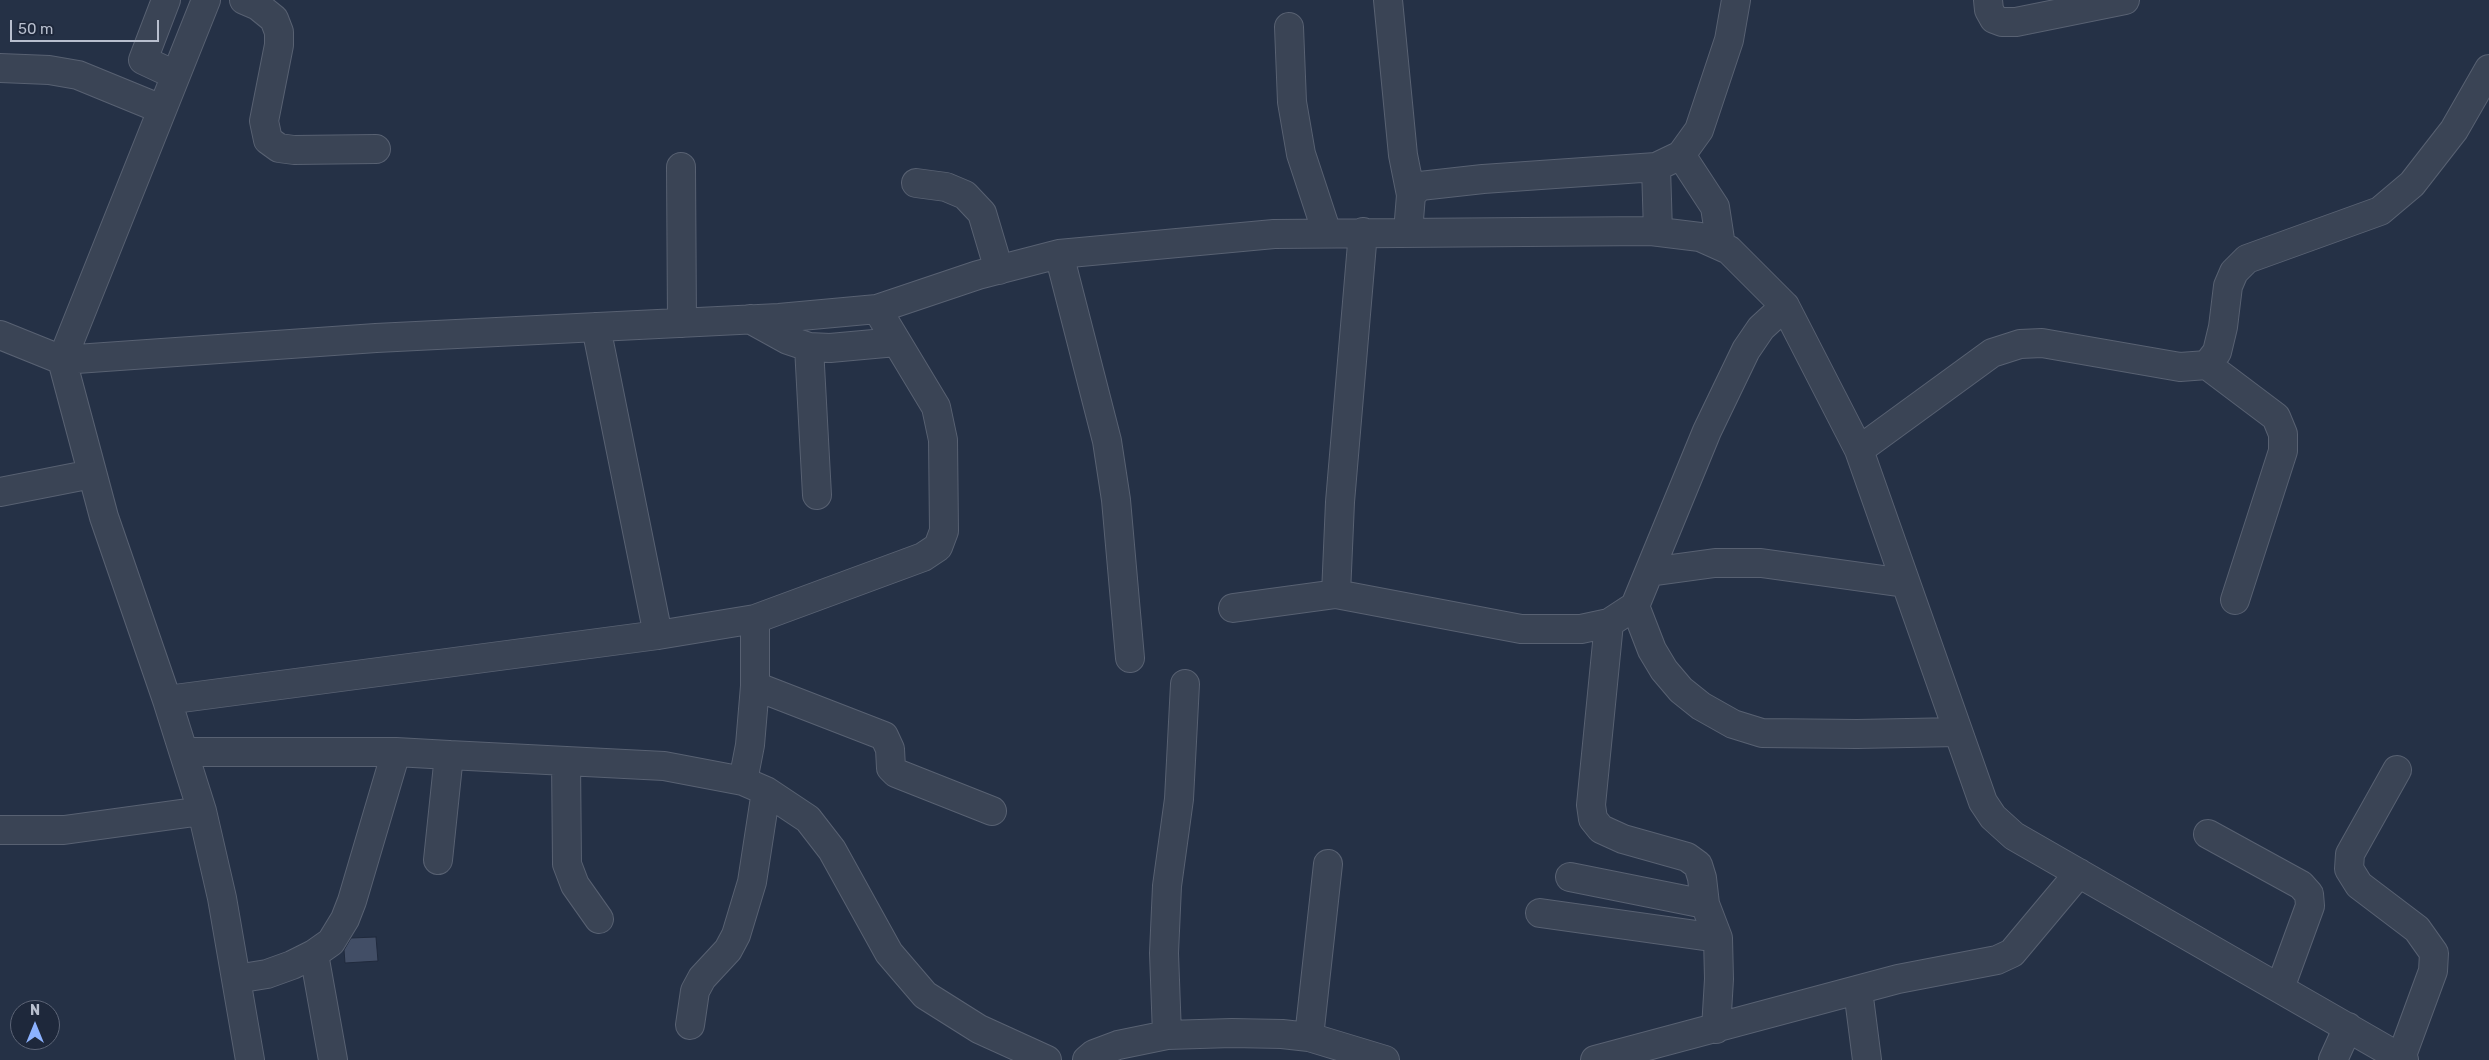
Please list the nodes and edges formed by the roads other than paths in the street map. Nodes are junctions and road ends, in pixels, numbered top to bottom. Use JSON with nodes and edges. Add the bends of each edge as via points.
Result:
{"nodes":[{"id":1,"x":166,"y":0,"type":"edge"},
{"id":2,"x":206,"y":0,"type":"edge"},
{"id":3,"x":244,"y":0,"type":"edge"},
{"id":4,"x":1388,"y":0,"type":"edge"},
{"id":5,"x":1736,"y":0,"type":"edge"},
{"id":6,"x":1988,"y":0,"type":"edge"},
{"id":7,"x":2125,"y":0,"type":"edge"},
{"id":8,"x":1289,"y":27,"type":"dead end"},
{"id":9,"x":0,"y":68,"type":"edge"},
{"id":10,"x":2489,"y":69,"type":"edge"},
{"id":11,"x":175,"y":75,"type":"junction"},
{"id":12,"x":161,"y":110,"type":"junction"},
{"id":13,"x":376,"y":150,"type":"dead end"},
{"id":14,"x":1681,"y":155,"type":"junction"},
{"id":15,"x":681,"y":167,"type":"dead end"},
{"id":16,"x":1656,"y":167,"type":"junction"},
{"id":17,"x":916,"y":182,"type":"dead end"},
{"id":18,"x":1411,"y":195,"type":"junction"},
{"id":19,"x":1363,"y":232,"type":"junction"},
{"id":20,"x":1408,"y":232,"type":"junction"},
{"id":21,"x":1658,"y":232,"type":"junction"},
{"id":22,"x":1327,"y":233,"type":"junction"},
{"id":23,"x":1721,"y":246,"type":"junction"},
{"id":24,"x":1059,"y":254,"type":"junction"},
{"id":25,"x":998,"y":270,"type":"junction"},
{"id":26,"x":1784,"y":306,"type":"junction"},
{"id":27,"x":877,"y":309,"type":"junction"},
{"id":28,"x":750,"y":319,"type":"junction"},
{"id":29,"x":682,"y":323,"type":"junction"},
{"id":30,"x":596,"y":327,"type":"junction"},
{"id":31,"x":0,"y":335,"type":"edge"},
{"id":32,"x":896,"y":342,"type":"junction"},
{"id":33,"x":809,"y":347,"type":"junction"},
{"id":34,"x":62,"y":360,"type":"junction"},
{"id":35,"x":2207,"y":365,"type":"junction"},
{"id":36,"x":1859,"y":450,"type":"junction"},
{"id":37,"x":92,"y":474,"type":"junction"},
{"id":38,"x":0,"y":492,"type":"edge"},
{"id":39,"x":817,"y":495,"type":"dead end"},
{"id":40,"x":1649,"y":572,"type":"junction"},
{"id":41,"x":1906,"y":582,"type":"junction"},
{"id":42,"x":1336,"y":594,"type":"junction"},
{"id":43,"x":2235,"y":600,"type":"dead end"},
{"id":44,"x":1635,"y":606,"type":"junction"},
{"id":45,"x":1233,"y":608,"type":"dead end"},
{"id":46,"x":755,"y":618,"type":"junction"},
{"id":47,"x":1609,"y":622,"type":"junction"},
{"id":48,"x":658,"y":635,"type":"junction"},
{"id":49,"x":1130,"y":658,"type":"dead end"},
{"id":50,"x":1185,"y":684,"type":"dead end"},
{"id":51,"x":755,"y":686,"type":"junction"},
{"id":52,"x":167,"y":700,"type":"junction"},
{"id":53,"x":1958,"y":732,"type":"junction"},
{"id":54,"x":184,"y":752,"type":"junction"},
{"id":55,"x":396,"y":752,"type":"junction"},
{"id":56,"x":448,"y":755,"type":"junction"},
{"id":57,"x":566,"y":761,"type":"junction"},
{"id":58,"x":2396,"y":770,"type":"dead end"},
{"id":59,"x":755,"y":786,"type":"junction"},
{"id":60,"x":992,"y":811,"type":"dead end"},
{"id":61,"x":202,"y":812,"type":"junction"},
{"id":62,"x":0,"y":830,"type":"edge"},
{"id":63,"x":2208,"y":834,"type":"dead end"},
{"id":64,"x":438,"y":860,"type":"dead end"},
{"id":65,"x":1328,"y":864,"type":"dead end"},
{"id":66,"x":2078,"y":873,"type":"junction"},
{"id":67,"x":1570,"y":876,"type":"dead end"},
{"id":68,"x":1705,"y":904,"type":"junction"},
{"id":69,"x":1540,"y":912,"type":"dead end"},
{"id":70,"x":599,"y":919,"type":"dead end"},
{"id":71,"x":1718,"y":938,"type":"junction"},
{"id":72,"x":314,"y":954,"type":"junction"},
{"id":73,"x":236,"y":979,"type":"junction"},
{"id":74,"x":2280,"y":988,"type":"junction"},
{"id":75,"x":1858,"y":990,"type":"junction"},
{"id":76,"x":690,"y":1025,"type":"dead end"},
{"id":77,"x":2348,"y":1027,"type":"junction"},
{"id":78,"x":1716,"y":1029,"type":"junction"},
{"id":79,"x":1167,"y":1035,"type":"junction"},
{"id":80,"x":1309,"y":1037,"type":"junction"},
{"id":81,"x":1344,"y":1054,"type":"edge"},
{"id":82,"x":2403,"y":1059,"type":"edge"},
{"id":83,"x":250,"y":1060,"type":"edge"},
{"id":84,"x":333,"y":1060,"type":"edge"},
{"id":85,"x":1047,"y":1060,"type":"edge"},
{"id":86,"x":1087,"y":1060,"type":"edge"},
{"id":87,"x":1385,"y":1060,"type":"edge"},
{"id":88,"x":1595,"y":1060,"type":"edge"},
{"id":89,"x":1867,"y":1060,"type":"edge"},
{"id":90,"x":2333,"y":1060,"type":"edge"}],
"edges":[{"from":1,"to":11,"type":"street","via":[[143,60]]},
{"from":2,"to":11,"type":"street"},
{"from":3,"to":13,"type":"street","via":[[274,19],[279,32],[264,121],[268,140],[279,148],[294,150]]},
{"from":4,"to":18,"type":"street","via":[[1403,155]]},
{"from":5,"to":14,"type":"street","via":[[1729,40],[1699,130]]},
{"from":6,"to":7,"type":"street","via":[[1994,19],[2002,22]]},
{"from":8,"to":22,"type":"street","via":[[1292,102],[1301,154]]},
{"from":9,"to":12,"type":"street","via":[[48,70],[78,76]]},
{"from":10,"to":35,"type":"street","via":[[2454,130],[2412,184],[2380,211],[2247,260],[2234,272],[2228,286],[2217,352]]},
{"from":11,"to":12,"type":"street"},
{"from":12,"to":34,"type":"street"},
{"from":14,"to":16,"type":"street"},
{"from":14,"to":23,"type":"street","via":[[1715,207]]},
{"from":15,"to":29,"type":"street"},
{"from":16,"to":18,"type":"street","via":[[1439,182],[1420,186]]},
{"from":16,"to":21,"type":"street"},
{"from":17,"to":25,"type":"street","via":[[946,187],[965,195],[982,213]]},
{"from":18,"to":20,"type":"street"},
{"from":19,"to":20,"type":"street"},
{"from":19,"to":22,"type":"street"},
{"from":19,"to":42,"type":"street","via":[[1340,502]]},
{"from":20,"to":21,"type":"street"},
{"from":21,"to":23,"type":"street","via":[[1700,237]]},
{"from":22,"to":24,"type":"street","via":[[1274,234]]},
{"from":23,"to":26,"type":"street","via":[[1729,250]]},
{"from":24,"to":25,"type":"street"},
{"from":24,"to":49,"type":"street","via":[[1107,441],[1116,500]]},
{"from":25,"to":27,"type":"street"},
{"from":26,"to":36,"type":"street"},
{"from":26,"to":40,"type":"street","via":[[1760,328],[1746,350],[1707,431]]},
{"from":27,"to":28,"type":"street"},
{"from":27,"to":32,"type":"street"},
{"from":28,"to":29,"type":"street"},
{"from":28,"to":33,"type":"street","via":[[788,340]]},
{"from":29,"to":30,"type":"street"},
{"from":30,"to":34,"type":"street","via":[[376,338]]},
{"from":30,"to":48,"type":"street"},
{"from":31,"to":34,"type":"street"},
{"from":32,"to":33,"type":"street"},
{"from":32,"to":46,"type":"street","via":[[936,408],[943,440],[944,531],[938,546],[923,557]]},
{"from":33,"to":39,"type":"street"},
{"from":34,"to":37,"type":"street"},
{"from":35,"to":36,"type":"street","via":[[2180,368],[2042,343],[2020,344],[1992,353]]},
{"from":35,"to":43,"type":"street","via":[[2276,417],[2283,434],[2283,451]]},
{"from":36,"to":41,"type":"street"},
{"from":37,"to":38,"type":"street"},
{"from":37,"to":52,"type":"street"},
{"from":40,"to":41,"type":"street","via":[[1715,563],[1760,563]]},
{"from":40,"to":44,"type":"street"},
{"from":41,"to":53,"type":"street"},
{"from":42,"to":45,"type":"street"},
{"from":42,"to":47,"type":"street","via":[[1521,630],[1581,629]]},
{"from":44,"to":47,"type":"street"},
{"from":44,"to":53,"type":"street","via":[[1652,650],[1670,677],[1701,706],[1733,724],[1762,733]]},
{"from":46,"to":48,"type":"street"},
{"from":46,"to":51,"type":"street"},
{"from":47,"to":68,"type":"street","via":[[1591,805],[1593,819],[1601,829],[1623,839],[1687,857],[1698,865]]},
{"from":48,"to":52,"type":"street"},
{"from":50,"to":79,"type":"street","via":[[1179,799],[1166,896]]},
{"from":51,"to":59,"type":"street","via":[[750,745]]},
{"from":51,"to":60,"type":"street","via":[[884,736],[891,768],[896,774]]},
{"from":52,"to":54,"type":"street"},
{"from":53,"to":66,"type":"street","via":[[1983,802],[1993,817],[2014,836]]},
{"from":54,"to":55,"type":"street"},
{"from":54,"to":61,"type":"street"},
{"from":55,"to":56,"type":"street"},
{"from":55,"to":72,"type":"street","via":[[345,919],[331,942]]},
{"from":56,"to":57,"type":"street"},
{"from":56,"to":64,"type":"street"},
{"from":57,"to":59,"type":"street","via":[[664,766]]},
{"from":57,"to":70,"type":"street","via":[[567,864],[575,885]]},
{"from":58,"to":82,"type":"street","via":[[2350,854],[2348,869],[2358,886],[2417,929],[2434,953],[2433,971]]},
{"from":59,"to":76,"type":"street","via":[[752,882],[736,935],[695,991]]},
{"from":59,"to":85,"type":"street","via":[[808,819],[832,850],[889,953],[925,995],[979,1029]]},
{"from":61,"to":62,"type":"street","via":[[64,830]]},
{"from":61,"to":73,"type":"street"},
{"from":63,"to":74,"type":"street","via":[[2301,886],[2309,894],[2310,906]]},
{"from":65,"to":80,"type":"street"},
{"from":66,"to":74,"type":"street"},
{"from":66,"to":75,"type":"street","via":[[2012,954]]},
{"from":67,"to":68,"type":"street"},
{"from":68,"to":71,"type":"street"},
{"from":69,"to":71,"type":"street"},
{"from":71,"to":78,"type":"street"},
{"from":72,"to":73,"type":"street","via":[[267,974]]},
{"from":72,"to":84,"type":"street"},
{"from":73,"to":83,"type":"street"},
{"from":74,"to":77,"type":"street"},
{"from":75,"to":78,"type":"street"},
{"from":75,"to":89,"type":"street"},
{"from":77,"to":82,"type":"street"},
{"from":77,"to":90,"type":"street"},
{"from":78,"to":88,"type":"street"},
{"from":79,"to":80,"type":"street","via":[[1242,1033]]},
{"from":79,"to":86,"type":"street","via":[[1118,1045]]},
{"from":80,"to":81,"type":"street"},
{"from":81,"to":87,"type":"street"}]}
